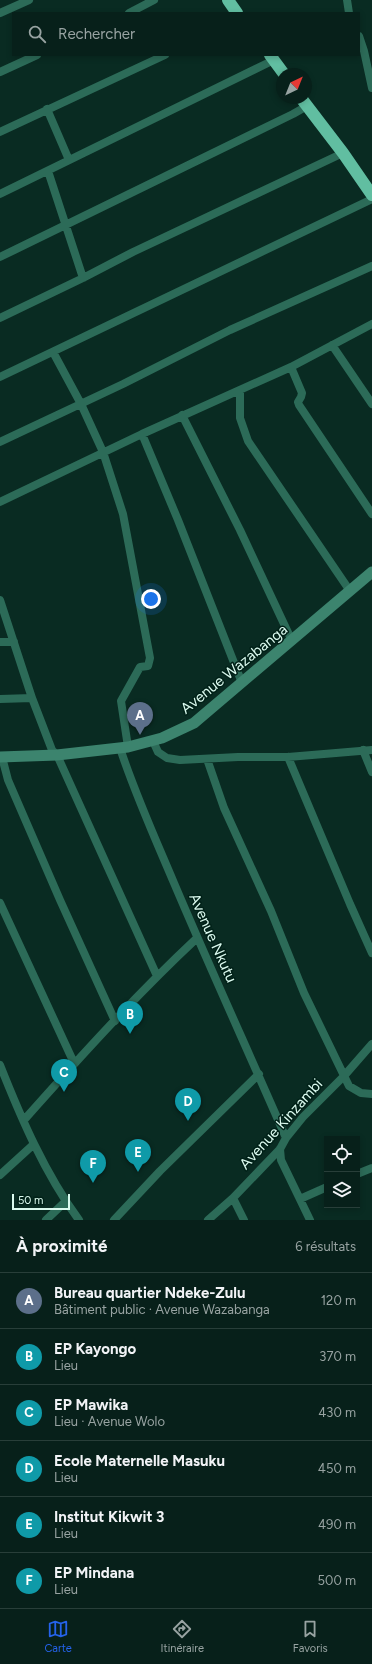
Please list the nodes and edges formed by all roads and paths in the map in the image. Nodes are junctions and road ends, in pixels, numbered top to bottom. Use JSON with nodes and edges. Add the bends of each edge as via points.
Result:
{"nodes":[{"id":1,"x":29,"y":0,"type":"edge"},
{"id":2,"x":154,"y":0,"type":"edge"},
{"id":3,"x":228,"y":0,"type":"edge"},
{"id":4,"x":347,"y":0,"type":"edge"},
{"id":5,"x":131,"y":12,"type":"edge"},
{"id":6,"x":236,"y":12,"type":"edge"},
{"id":7,"x":349,"y":12,"type":"edge"},
{"id":8,"x":0,"y":13,"type":"edge"},
{"id":9,"x":360,"y":39,"type":"edge"},
{"id":10,"x":35,"y":56,"type":"edge"},
{"id":11,"x":163,"y":56,"type":"edge"},
{"id":12,"x":272,"y":57,"type":"edge"},
{"id":13,"x":280,"y":68,"type":"edge"},
{"id":14,"x":0,"y":72,"type":"edge"},
{"id":15,"x":372,"y":88,"type":"edge"},
{"id":16,"x":302,"y":104,"type":"edge"},
{"id":17,"x":306,"y":104,"type":"edge"},
{"id":18,"x":47,"y":109,"type":"junction"},
{"id":19,"x":0,"y":132,"type":"edge"},
{"id":20,"x":343,"y":153,"type":"junction"},
{"id":21,"x":69,"y":160,"type":"junction"},
{"id":22,"x":48,"y":171,"type":"junction"},
{"id":23,"x":0,"y":194,"type":"edge"},
{"id":24,"x":372,"y":195,"type":"edge"},
{"id":25,"x":372,"y":199,"type":"edge"},
{"id":26,"x":65,"y":224,"type":"junction"},
{"id":27,"x":0,"y":256,"type":"edge"},
{"id":28,"x":372,"y":266,"type":"edge"},
{"id":29,"x":83,"y":278,"type":"junction"},
{"id":30,"x":0,"y":318,"type":"edge"},
{"id":31,"x":372,"y":324,"type":"edge"},
{"id":32,"x":332,"y":345,"type":"junction"},
{"id":33,"x":54,"y":352,"type":"junction"},
{"id":34,"x":290,"y":367,"type":"junction"},
{"id":35,"x":0,"y":378,"type":"edge"},
{"id":36,"x":240,"y":390,"type":"junction"},
{"id":37,"x":81,"y":404,"type":"junction"},
{"id":38,"x":372,"y":404,"type":"edge"},
{"id":39,"x":182,"y":415,"type":"junction"},
{"id":40,"x":142,"y":434,"type":"junction"},
{"id":41,"x":0,"y":442,"type":"edge"},
{"id":42,"x":103,"y":452,"type":"junction"},
{"id":43,"x":0,"y":502,"type":"edge"},
{"id":44,"x":372,"y":514,"type":"edge"},
{"id":45,"x":372,"y":572,"type":"edge"},
{"id":46,"x":350,"y":591,"type":"junction"},
{"id":47,"x":0,"y":600,"type":"edge"},
{"id":48,"x":292,"y":641,"type":"junction"},
{"id":49,"x":0,"y":642,"type":"edge"},
{"id":50,"x":14,"y":642,"type":"junction"},
{"id":51,"x":242,"y":683,"type":"junction"},
{"id":52,"x":32,"y":698,"type":"junction"},
{"id":53,"x":0,"y":699,"type":"edge"},
{"id":54,"x":153,"y":741,"type":"junction"},
{"id":55,"x":124,"y":747,"type":"junction"},
{"id":56,"x":363,"y":750,"type":"junction"},
{"id":57,"x":372,"y":750,"type":"edge"},
{"id":58,"x":57,"y":755,"type":"junction"},
{"id":59,"x":1,"y":757,"type":"edge"},
{"id":60,"x":288,"y":757,"type":"junction"},
{"id":61,"x":207,"y":759,"type":"junction"},
{"id":62,"x":372,"y":772,"type":"edge"},
{"id":63,"x":0,"y":903,"type":"edge"},
{"id":64,"x":197,"y":938,"type":"junction"},
{"id":65,"x":372,"y":953,"type":"edge"},
{"id":66,"x":157,"y":976,"type":"junction"},
{"id":67,"x":115,"y":1021,"type":"junction"},
{"id":68,"x":372,"y":1044,"type":"edge"},
{"id":69,"x":74,"y":1063,"type":"junction"},
{"id":70,"x":0,"y":1066,"type":"edge"},
{"id":71,"x":259,"y":1074,"type":"junction"},
{"id":72,"x":344,"y":1076,"type":"junction"},
{"id":73,"x":2,"y":1078,"type":"edge"},
{"id":74,"x":372,"y":1094,"type":"edge"},
{"id":75,"x":24,"y":1120,"type":"junction"},
{"id":76,"x":286,"y":1138,"type":"junction"},
{"id":77,"x":34,"y":1144,"type":"junction"},
{"id":78,"x":280,"y":1149,"type":"junction"},
{"id":79,"x":372,"y":1168,"type":"edge"},
{"id":80,"x":360,"y":1173,"type":"edge"},
{"id":81,"x":0,"y":1175,"type":"edge"},
{"id":82,"x":324,"y":1188,"type":"edge"},
{"id":83,"x":232,"y":1198,"type":"junction"},
{"id":84,"x":300,"y":1199,"type":"junction"},
{"id":85,"x":65,"y":1202,"type":"junction"},
{"id":86,"x":46,"y":1220,"type":"edge"},
{"id":87,"x":79,"y":1220,"type":"edge"},
{"id":88,"x":114,"y":1220,"type":"edge"},
{"id":89,"x":208,"y":1220,"type":"edge"},
{"id":90,"x":244,"y":1220,"type":"edge"},
{"id":91,"x":310,"y":1220,"type":"edge"}],
"edges":[{"from":1,"to":8,"type":"street"},
{"from":2,"to":5,"type":"street"},
{"from":3,"to":6,"type":"highway"},
{"from":4,"to":7,"type":"street"},
{"from":9,"to":15,"type":"street"},
{"from":10,"to":14,"type":"street"},
{"from":11,"to":18,"type":"street"},
{"from":12,"to":13,"type":"highway"},
{"from":12,"to":21,"type":"street"},
{"from":16,"to":26,"type":"street","via":[[293,114]]},
{"from":17,"to":20,"type":"highway"},
{"from":18,"to":19,"type":"street"},
{"from":18,"to":21,"type":"street"},
{"from":20,"to":24,"type":"highway"},
{"from":20,"to":29,"type":"street"},
{"from":21,"to":22,"type":"street"},
{"from":22,"to":23,"type":"street"},
{"from":22,"to":26,"type":"street"},
{"from":25,"to":33,"type":"street"},
{"from":26,"to":27,"type":"street"},
{"from":26,"to":29,"type":"street"},
{"from":28,"to":37,"type":"street","via":[[230,330]]},
{"from":29,"to":30,"type":"street"},
{"from":31,"to":32,"type":"street"},
{"from":32,"to":34,"type":"street"},
{"from":32,"to":38,"type":"street"},
{"from":33,"to":35,"type":"street"},
{"from":33,"to":37,"type":"street"},
{"from":34,"to":36,"type":"street"},
{"from":34,"to":44,"type":"street","via":[[302,393],[299,405]]},
{"from":36,"to":39,"type":"street"},
{"from":36,"to":46,"type":"street","via":[[240,418],[248,441]]},
{"from":37,"to":41,"type":"street"},
{"from":37,"to":42,"type":"street"},
{"from":39,"to":40,"type":"street"},
{"from":39,"to":48,"type":"street"},
{"from":40,"to":42,"type":"street"},
{"from":40,"to":51,"type":"street"},
{"from":42,"to":43,"type":"street"},
{"from":42,"to":55,"type":"street","name":"Avenue Nkutu","via":[[123,514],[150,658],[148,666],[140,667],[121,701]]},
{"from":45,"to":46,"type":"main road","name":"Avenue Wazabanga"},
{"from":46,"to":48,"type":"main road","name":"Avenue Wazabanga"},
{"from":47,"to":50,"type":"street"},
{"from":48,"to":51,"type":"main road","name":"Avenue Wazabanga"},
{"from":49,"to":50,"type":"street"},
{"from":50,"to":52,"type":"street"},
{"from":51,"to":54,"type":"main road","name":"Avenue Wazabanga","via":[[194,723]]},
{"from":52,"to":53,"type":"street"},
{"from":52,"to":58,"type":"street","via":[[52,750]]},
{"from":54,"to":55,"type":"main road","name":"Avenue Wazabanga"},
{"from":54,"to":61,"type":"street","via":[[158,752],[167,758]]},
{"from":55,"to":58,"type":"main road","name":"Avenue Wazabanga"},
{"from":55,"to":64,"type":"street","name":"Avenue Nkutu","via":[[132,785]]},
{"from":56,"to":57,"type":"street"},
{"from":56,"to":60,"type":"street"},
{"from":56,"to":62,"type":"street"},
{"from":58,"to":59,"type":"main road","name":"Avenue Wazabanga"},
{"from":58,"to":66,"type":"street"},
{"from":59,"to":67,"type":"street","via":[[8,780]]},
{"from":60,"to":61,"type":"street"},
{"from":60,"to":65,"type":"street"},
{"from":61,"to":72,"type":"street","via":[[224,808],[304,993]]},
{"from":63,"to":69,"type":"street"},
{"from":64,"to":66,"type":"street"},
{"from":64,"to":71,"type":"street","name":"Avenue Nkutu"},
{"from":66,"to":67,"type":"street"},
{"from":67,"to":69,"type":"street"},
{"from":68,"to":72,"type":"street","name":"Avenue Kinzambi"},
{"from":69,"to":75,"type":"street"},
{"from":70,"to":73,"type":"street"},
{"from":71,"to":76,"type":"street","name":"Avenue Nkutu"},
{"from":71,"to":88,"type":"street"},
{"from":72,"to":74,"type":"street","via":[[349,1086],[362,1093]]},
{"from":72,"to":76,"type":"street","name":"Avenue Kinzambi"},
{"from":73,"to":75,"type":"street"},
{"from":75,"to":77,"type":"street"},
{"from":76,"to":78,"type":"street","name":"Avenue Kinzambi"},
{"from":77,"to":81,"type":"street"},
{"from":77,"to":85,"type":"street"},
{"from":78,"to":83,"type":"street","name":"Avenue Kinzambi"},
{"from":78,"to":84,"type":"street","via":[[281,1160]]},
{"from":79,"to":80,"type":"street"},
{"from":82,"to":84,"type":"street"},
{"from":83,"to":89,"type":"street","name":"Avenue Kinzambi"},
{"from":83,"to":90,"type":"street"},
{"from":84,"to":91,"type":"street"},
{"from":85,"to":86,"type":"street"},
{"from":85,"to":87,"type":"street"}]}
